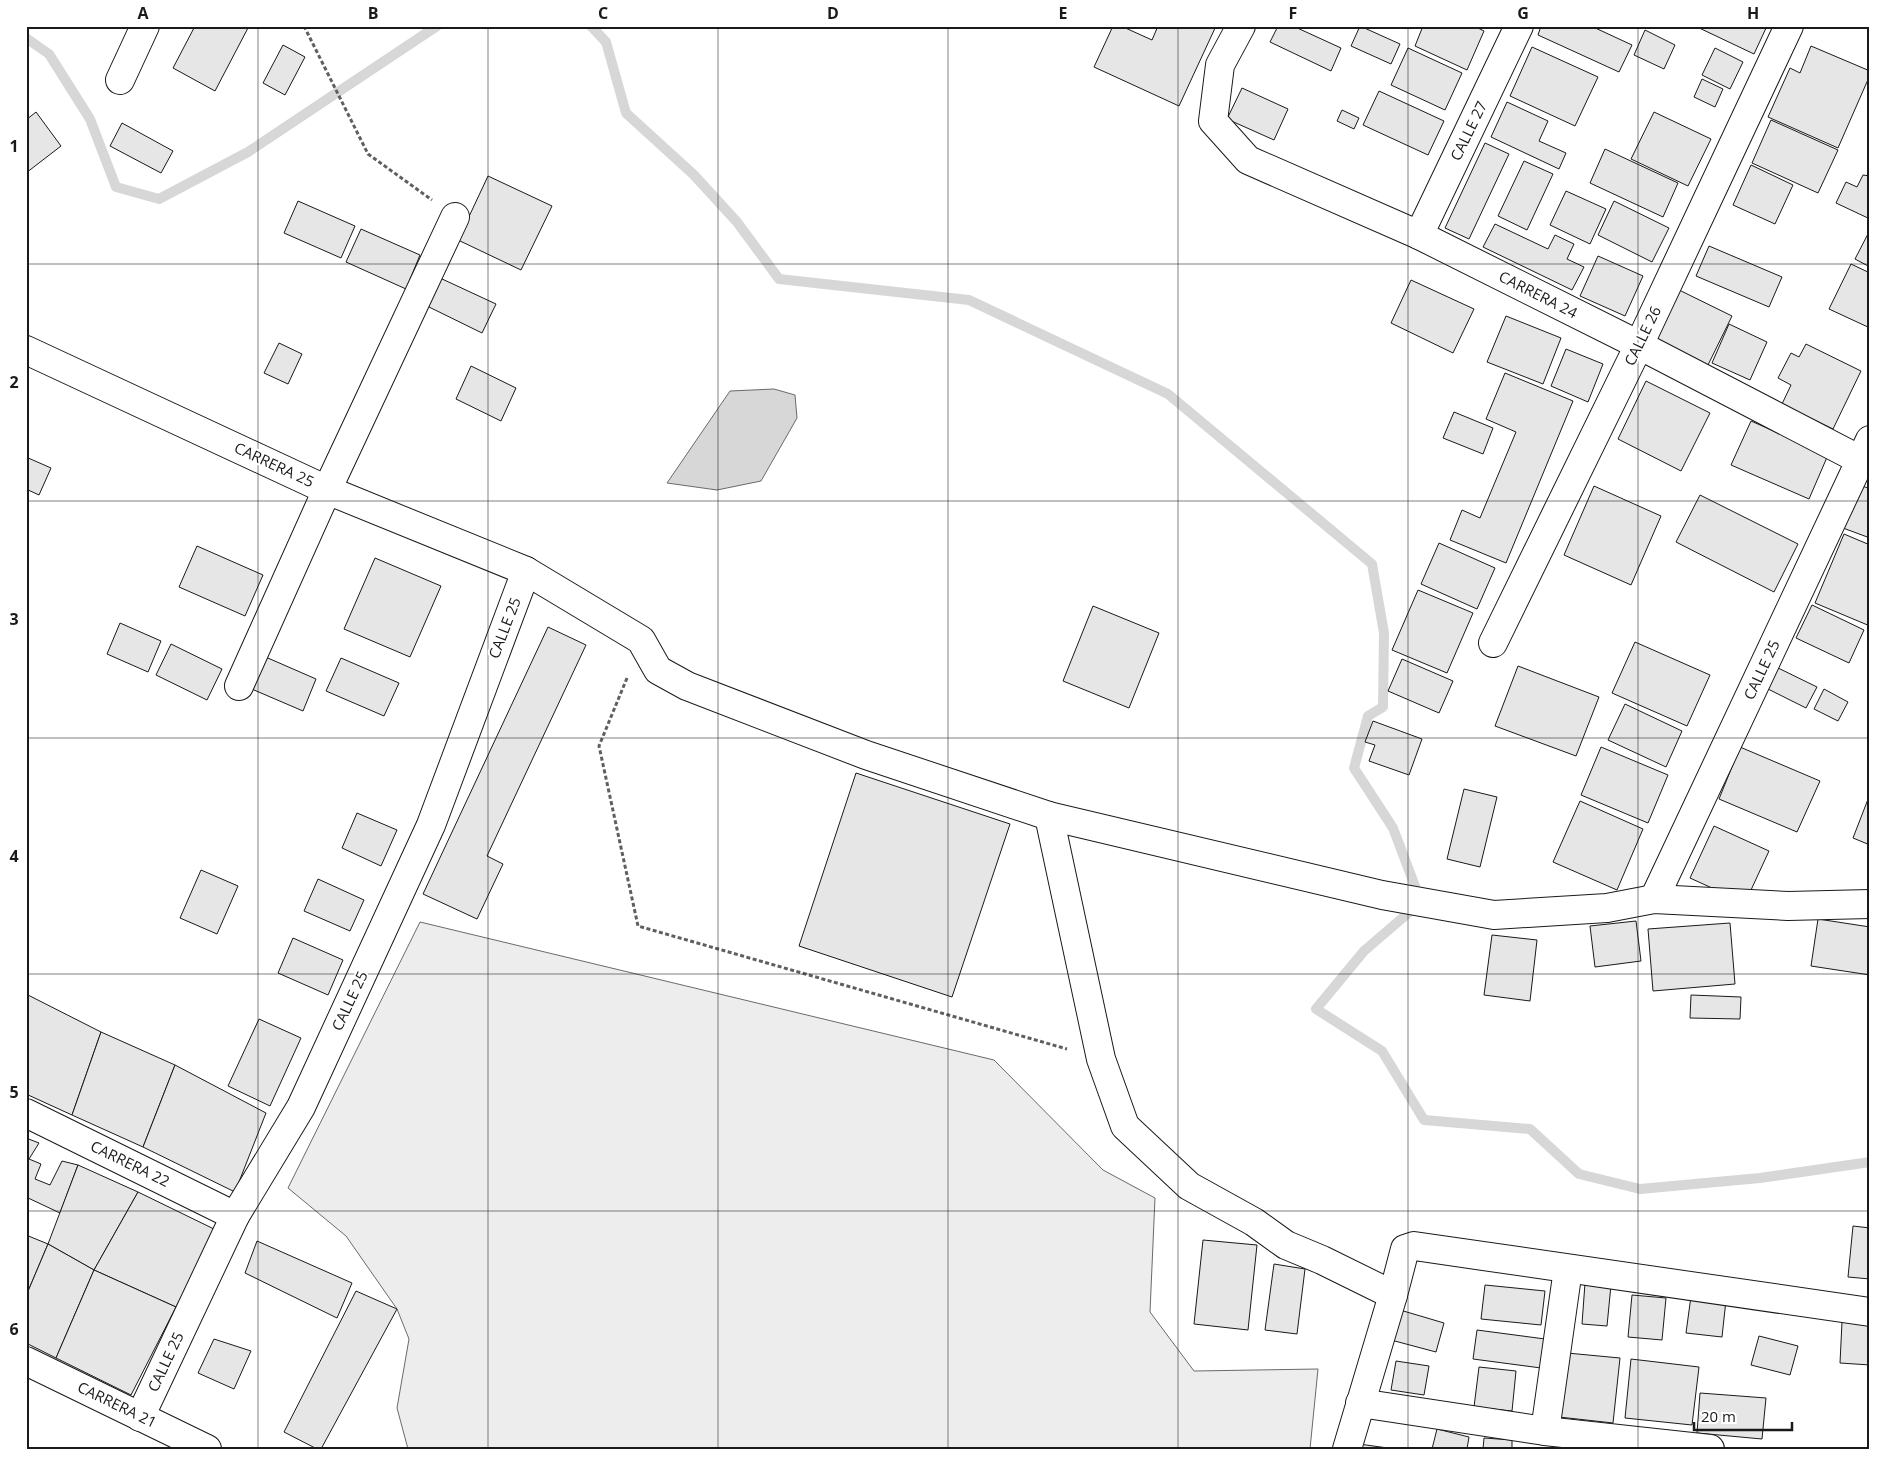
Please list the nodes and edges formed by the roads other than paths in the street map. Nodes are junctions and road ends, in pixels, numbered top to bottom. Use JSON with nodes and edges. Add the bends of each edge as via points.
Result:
{"nodes":[{"id":1,"x":145,"y":26,"type":"edge"},
{"id":2,"x":1240,"y":26,"type":"edge"},
{"id":3,"x":1519,"y":26,"type":"edge"},
{"id":4,"x":1789,"y":26,"type":"edge"},
{"id":5,"x":120,"y":80,"type":"dead end"},
{"id":6,"x":455,"y":217,"type":"road end"},
{"id":7,"x":1419,"y":235,"type":"junction"},
{"id":8,"x":1639,"y":345,"type":"junction"},
{"id":9,"x":26,"y":350,"type":"edge"},
{"id":10,"x":1867,"y":455,"type":"edge"},
{"id":11,"x":327,"y":490,"type":"junction"},
{"id":12,"x":526,"y":570,"type":"junction"},
{"id":13,"x":1493,"y":643,"type":"dead end"},
{"id":14,"x":238,"y":686,"type":"dead end"},
{"id":15,"x":1049,"y":816,"type":"junction"},
{"id":16,"x":1654,"y":899,"type":"junction"},
{"id":17,"x":1870,"y":904,"type":"edge"},
{"id":18,"x":26,"y":1113,"type":"edge"},
{"id":19,"x":234,"y":1216,"type":"junction"},
{"id":20,"x":1568,"y":1269,"type":"junction"},
{"id":21,"x":1394,"y":1295,"type":"junction"},
{"id":22,"x":1870,"y":1312,"type":"edge"},
{"id":23,"x":26,"y":1361,"type":"edge"},
{"id":24,"x":1360,"y":1403,"type":"junction"},
{"id":25,"x":140,"y":1417,"type":"junction"},
{"id":26,"x":1546,"y":1431,"type":"junction"},
{"id":27,"x":207,"y":1449,"type":"edge"},
{"id":28,"x":1347,"y":1449,"type":"edge"},
{"id":29,"x":1710,"y":1449,"type":"edge"}],
"edges":[{"from":1,"to":5,"type":"street"},
{"from":2,"to":7,"type":"street","name":"CARRERA 24","via":[[1220,65],[1212,121],[1248,160]]},
{"from":3,"to":7,"type":"street","name":"CALLE 27"},
{"from":4,"to":8,"type":"street","name":"CALLE 26"},
{"from":6,"to":11,"type":"street"},
{"from":7,"to":8,"type":"street","name":"CARRERA 24"},
{"from":8,"to":10,"type":"street","name":"CARRERA 24"},
{"from":8,"to":13,"type":"street","name":"CALLE 26"},
{"from":9,"to":11,"type":"street","name":"CARRERA 25"},
{"from":10,"to":16,"type":"street","name":"CALLE 25"},
{"from":11,"to":12,"type":"street","name":"CARRERA 25"},
{"from":11,"to":14,"type":"street"},
{"from":12,"to":15,"type":"street","name":"CARRERA 25","via":[[641,640],[658,670],[687,686],[866,755]]},
{"from":12,"to":19,"type":"street","name":"CALLE 25","via":[[431,824],[301,1107]]},
{"from":15,"to":16,"type":"street","via":[[1382,895],[1494,915],[1607,908]]},
{"from":15,"to":21,"type":"street","via":[[1102,1058],[1125,1126],[1188,1186],[1254,1222],[1286,1245]]},
{"from":16,"to":17,"type":"street","via":[[1788,906]]},
{"from":18,"to":19,"type":"street","name":"CARRERA 22"},
{"from":19,"to":25,"type":"street","name":"CALLE 25"},
{"from":20,"to":21,"type":"street","via":[[1414,1246],[1405,1249]]},
{"from":20,"to":22,"type":"street"},
{"from":20,"to":26,"type":"street"},
{"from":21,"to":24,"type":"street"},
{"from":23,"to":25,"type":"street","name":"CARRERA 21"},
{"from":24,"to":26,"type":"street"},
{"from":24,"to":28,"type":"street"},
{"from":25,"to":27,"type":"street","name":"CARRERA 21"},
{"from":26,"to":29,"type":"street"}]}
